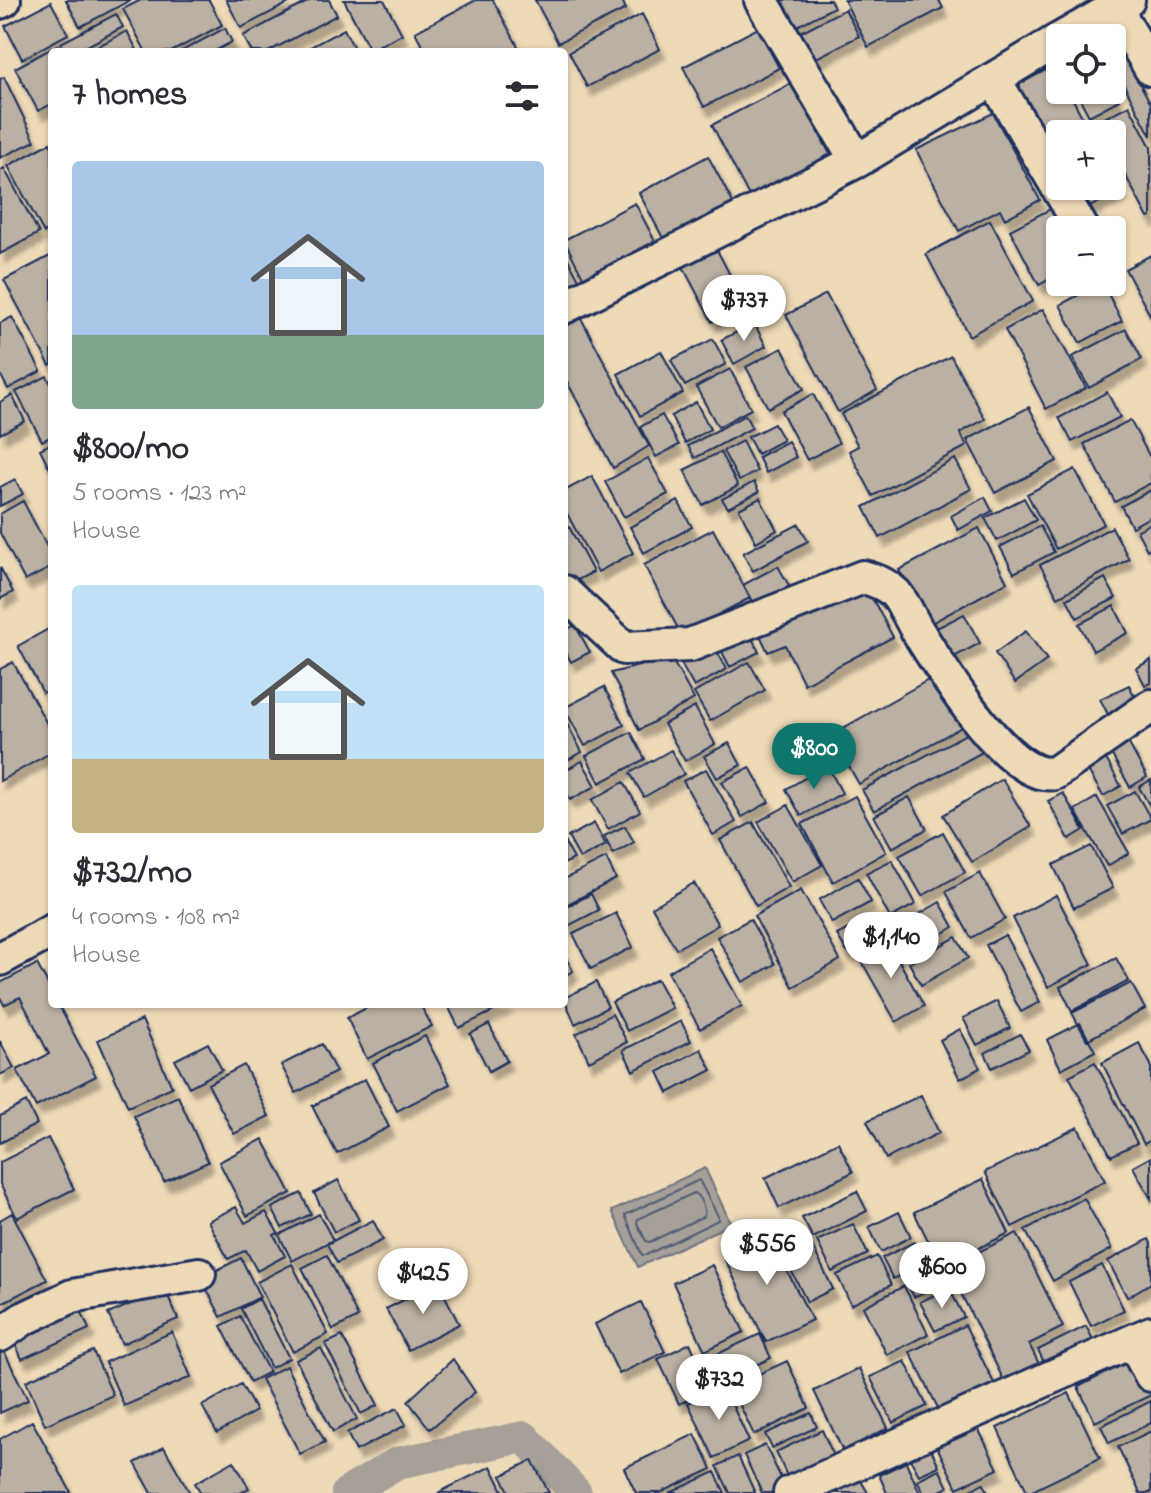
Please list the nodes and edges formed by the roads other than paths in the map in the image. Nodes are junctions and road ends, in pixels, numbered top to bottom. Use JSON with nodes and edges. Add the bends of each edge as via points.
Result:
{"nodes":[{"id":1,"x":761,"y":0,"type":"edge"},
{"id":2,"x":1122,"y":3,"type":"edge"},
{"id":3,"x":1086,"y":24,"type":"edge"},
{"id":4,"x":1046,"y":48,"type":"edge"},
{"id":5,"x":1151,"y":69,"type":"edge"},
{"id":6,"x":994,"y":79,"type":"junction"},
{"id":7,"x":857,"y":161,"type":"junction"},
{"id":8,"x":1075,"y":216,"type":"edge"},
{"id":9,"x":568,"y":305,"type":"edge"},
{"id":10,"x":568,"y":596,"type":"edge"},
{"id":11,"x":1151,"y":706,"type":"edge"},
{"id":12,"x":48,"y":933,"type":"edge"},
{"id":13,"x":0,"y":959,"type":"edge"},
{"id":14,"x":199,"y":1274,"type":"dead end"},
{"id":15,"x":0,"y":1335,"type":"edge"},
{"id":16,"x":1142,"y":1338,"type":"edge"},
{"id":17,"x":1151,"y":1375,"type":"edge"},
{"id":18,"x":790,"y":1493,"type":"edge"}],
"edges":[{"from":1,"to":7,"type":"street"},
{"from":2,"to":3,"type":"street"},
{"from":2,"to":5,"type":"street"},
{"from":4,"to":6,"type":"street"},
{"from":6,"to":7,"type":"street"},
{"from":6,"to":8,"type":"street"},
{"from":7,"to":9,"type":"street"},
{"from":10,"to":11,"type":"street","via":[[624,648],[690,645],[863,577],[878,580],[895,594],[958,692],[1005,752],[1041,775],[1055,773]]},
{"from":12,"to":13,"type":"street"},
{"from":14,"to":15,"type":"street","via":[[72,1296]]},
{"from":16,"to":17,"type":"street"},
{"from":16,"to":18,"type":"street"}]}
